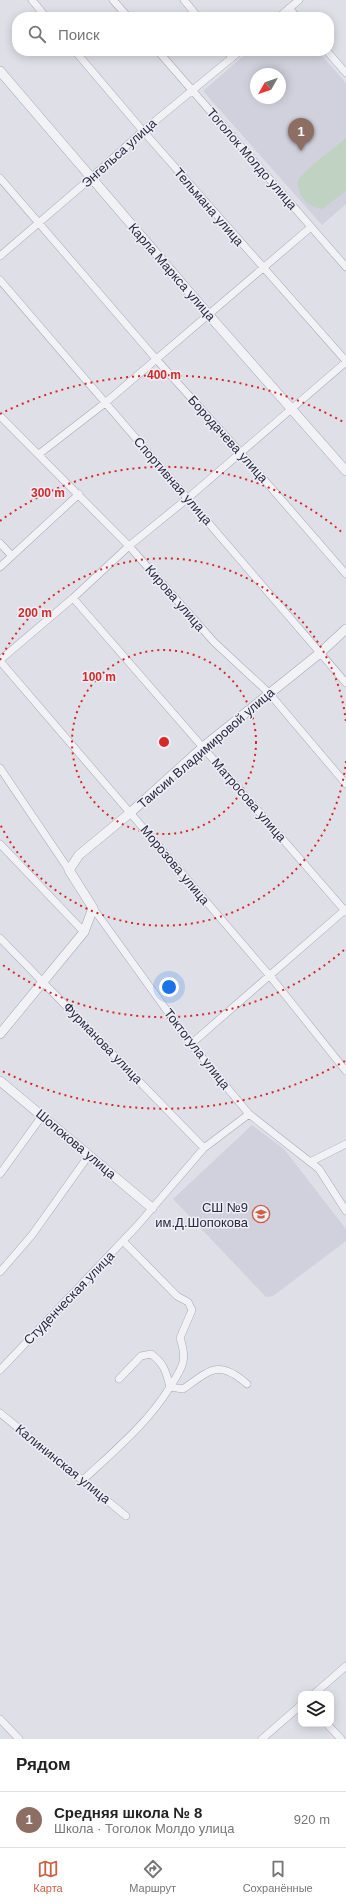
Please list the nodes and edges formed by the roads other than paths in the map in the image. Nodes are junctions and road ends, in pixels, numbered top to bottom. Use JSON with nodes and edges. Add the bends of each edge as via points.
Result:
{"nodes":[{"id":1,"x":32,"y":0,"type":"edge"},
{"id":2,"x":113,"y":0,"type":"edge"},
{"id":3,"x":184,"y":0,"type":"edge"},
{"id":4,"x":298,"y":0,"type":"edge"},
{"id":5,"x":289,"y":8,"type":"junction"},
{"id":6,"x":42,"y":12,"type":"edge"},
{"id":7,"x":124,"y":12,"type":"edge"},
{"id":8,"x":194,"y":12,"type":"edge"},
{"id":9,"x":285,"y":12,"type":"edge"},
{"id":10,"x":293,"y":12,"type":"edge"},
{"id":11,"x":79,"y":56,"type":"edge"},
{"id":12,"x":162,"y":56,"type":"edge"},
{"id":13,"x":331,"y":56,"type":"edge"},
{"id":14,"x":232,"y":57,"type":"edge"},
{"id":15,"x":0,"y":71,"type":"edge"},
{"id":16,"x":346,"y":73,"type":"edge"},
{"id":17,"x":193,"y":90,"type":"junction"},
{"id":18,"x":143,"y":131,"type":"junction"},
{"id":19,"x":0,"y":178,"type":"edge"},
{"id":20,"x":91,"y":178,"type":"junction"},
{"id":21,"x":39,"y":222,"type":"junction"},
{"id":22,"x":311,"y":227,"type":"junction"},
{"id":23,"x":0,"y":256,"type":"edge"},
{"id":24,"x":262,"y":267,"type":"junction"},
{"id":25,"x":346,"y":267,"type":"edge"},
{"id":26,"x":0,"y":280,"type":"edge"},
{"id":27,"x":208,"y":314,"type":"junction"},
{"id":28,"x":156,"y":359,"type":"junction"},
{"id":29,"x":346,"y":361,"type":"edge"},
{"id":30,"x":105,"y":403,"type":"junction"},
{"id":31,"x":292,"y":408,"type":"junction"},
{"id":32,"x":0,"y":416,"type":"edge"},
{"id":33,"x":240,"y":452,"type":"junction"},
{"id":34,"x":39,"y":454,"type":"junction"},
{"id":35,"x":346,"y":471,"type":"edge"},
{"id":36,"x":79,"y":494,"type":"junction"},
{"id":37,"x":188,"y":498,"type":"junction"},
{"id":38,"x":0,"y":543,"type":"edge"},
{"id":39,"x":129,"y":546,"type":"junction"},
{"id":40,"x":12,"y":556,"type":"junction"},
{"id":41,"x":0,"y":567,"type":"edge"},
{"id":42,"x":346,"y":574,"type":"edge"},
{"id":43,"x":73,"y":598,"type":"junction"},
{"id":44,"x":346,"y":629,"type":"edge"},
{"id":45,"x":320,"y":652,"type":"junction"},
{"id":46,"x":0,"y":661,"type":"edge"},
{"id":47,"x":346,"y":683,"type":"edge"},
{"id":48,"x":269,"y":693,"type":"junction"},
{"id":49,"x":204,"y":747,"type":"junction"},
{"id":50,"x":0,"y":768,"type":"edge"},
{"id":51,"x":346,"y":784,"type":"edge"},
{"id":52,"x":130,"y":813,"type":"junction"},
{"id":53,"x":0,"y":844,"type":"edge"},
{"id":54,"x":69,"y":870,"type":"junction"},
{"id":55,"x":93,"y":908,"type":"junction"},
{"id":56,"x":346,"y":910,"type":"edge"},
{"id":57,"x":84,"y":932,"type":"junction"},
{"id":58,"x":0,"y":938,"type":"edge"},
{"id":59,"x":270,"y":976,"type":"junction"},
{"id":60,"x":43,"y":981,"type":"junction"},
{"id":61,"x":0,"y":1034,"type":"edge"},
{"id":62,"x":191,"y":1044,"type":"junction"},
{"id":63,"x":346,"y":1071,"type":"edge"},
{"id":64,"x":0,"y":1082,"type":"edge"},
{"id":65,"x":249,"y":1114,"type":"junction"},
{"id":66,"x":42,"y":1116,"type":"junction"},
{"id":67,"x":346,"y":1144,"type":"edge"},
{"id":68,"x":204,"y":1148,"type":"junction"},
{"id":69,"x":89,"y":1155,"type":"junction"},
{"id":70,"x":310,"y":1162,"type":"junction"},
{"id":71,"x":0,"y":1174,"type":"edge"},
{"id":72,"x":152,"y":1208,"type":"junction"},
{"id":73,"x":346,"y":1211,"type":"edge"},
{"id":74,"x":123,"y":1241,"type":"junction"},
{"id":75,"x":0,"y":1272,"type":"edge"},
{"id":76,"x":0,"y":1370,"type":"edge"},
{"id":77,"x":119,"y":1379,"type":"dead end"},
{"id":78,"x":247,"y":1384,"type":"dead end"},
{"id":79,"x":170,"y":1387,"type":"junction"},
{"id":80,"x":0,"y":1413,"type":"edge"},
{"id":81,"x":83,"y":1480,"type":"junction"},
{"id":82,"x":126,"y":1516,"type":"dead end"},
{"id":83,"x":346,"y":1666,"type":"edge"},
{"id":84,"x":317,"y":1691,"type":"edge"},
{"id":85,"x":298,"y":1708,"type":"edge"},
{"id":86,"x":0,"y":1719,"type":"edge"},
{"id":87,"x":330,"y":1727,"type":"edge"},
{"id":88,"x":19,"y":1739,"type":"edge"},
{"id":89,"x":262,"y":1739,"type":"edge"},
{"id":90,"x":341,"y":1739,"type":"edge"}],
"edges":[{"from":1,"to":6,"type":"street"},
{"from":2,"to":7,"type":"street"},
{"from":3,"to":8,"type":"street"},
{"from":4,"to":5,"type":"street"},
{"from":5,"to":9,"type":"street"},
{"from":5,"to":10,"type":"street"},
{"from":11,"to":18,"type":"street","name":"Тельмана улица"},
{"from":12,"to":17,"type":"street","name":"Тоголок Молдо улица"},
{"from":13,"to":16,"type":"street"},
{"from":14,"to":17,"type":"street","name":"Энгельса улица"},
{"from":15,"to":20,"type":"street","name":"Карла Маркса улица"},
{"from":17,"to":18,"type":"street","name":"Энгельса улица"},
{"from":17,"to":22,"type":"street","name":"Тоголок Молдо улица"},
{"from":18,"to":20,"type":"street","name":"Энгельса улица"},
{"from":18,"to":24,"type":"street","name":"Тельмана улица"},
{"from":19,"to":21,"type":"street","name":"Бородачева улица"},
{"from":20,"to":21,"type":"street","name":"Энгельса улица"},
{"from":20,"to":27,"type":"street","name":"Карла Маркса улица"},
{"from":21,"to":23,"type":"street","name":"Энгельса улица"},
{"from":21,"to":28,"type":"street","name":"Бородачева улица"},
{"from":22,"to":24,"type":"street"},
{"from":22,"to":25,"type":"street","name":"Тоголок Молдо улица"},
{"from":24,"to":27,"type":"street"},
{"from":24,"to":29,"type":"street","name":"Тельмана улица"},
{"from":26,"to":30,"type":"street","name":"Спортивная улица"},
{"from":27,"to":28,"type":"street"},
{"from":27,"to":31,"type":"street","name":"Карла Маркса улица"},
{"from":28,"to":30,"type":"street"},
{"from":28,"to":33,"type":"street","name":"Бородачева улица"},
{"from":29,"to":31,"type":"street"},
{"from":30,"to":34,"type":"street"},
{"from":30,"to":37,"type":"street","name":"Спортивная улица"},
{"from":31,"to":33,"type":"street"},
{"from":31,"to":35,"type":"street","name":"Карла Маркса улица"},
{"from":32,"to":34,"type":"street","name":"Кирова улица"},
{"from":33,"to":37,"type":"street"},
{"from":33,"to":42,"type":"street","name":"Бородачева улица"},
{"from":34,"to":36,"type":"street","name":"Кирова улица"},
{"from":36,"to":39,"type":"street","name":"Кирова улица"},
{"from":36,"to":40,"type":"street"},
{"from":37,"to":39,"type":"street"},
{"from":37,"to":45,"type":"street","name":"Спортивная улица"},
{"from":38,"to":40,"type":"street"},
{"from":39,"to":43,"type":"street"},
{"from":39,"to":48,"type":"street","name":"Кирова улица","via":[[214,642]]},
{"from":40,"to":41,"type":"street"},
{"from":43,"to":46,"type":"street"},
{"from":43,"to":49,"type":"street","name":"Матросова улица"},
{"from":44,"to":45,"type":"street","name":"Таисии Владимировой улица"},
{"from":45,"to":47,"type":"street","name":"Спортивная улица"},
{"from":45,"to":48,"type":"street","name":"Таисии Владимировой улица"},
{"from":46,"to":52,"type":"street","name":"Морозова улица"},
{"from":48,"to":49,"type":"street","name":"Таисии Владимировой улица"},
{"from":48,"to":51,"type":"street","name":"Кирова улица"},
{"from":49,"to":52,"type":"street","name":"Таисии Владимировой улица"},
{"from":49,"to":56,"type":"street","name":"Матросова улица"},
{"from":50,"to":54,"type":"street","name":"Токтогула улица"},
{"from":52,"to":54,"type":"street","name":"Таисии Владимировой улица","via":[[80,855]]},
{"from":52,"to":59,"type":"street","name":"Морозова улица"},
{"from":53,"to":57,"type":"street"},
{"from":54,"to":55,"type":"street","name":"Токтогула улица"},
{"from":55,"to":57,"type":"street"},
{"from":55,"to":62,"type":"street","name":"Токтогула улица"},
{"from":56,"to":59,"type":"street"},
{"from":57,"to":60,"type":"street"},
{"from":58,"to":60,"type":"street","name":"Фурманова улица"},
{"from":59,"to":62,"type":"street"},
{"from":59,"to":63,"type":"street","name":"Морозова улица"},
{"from":60,"to":61,"type":"street"},
{"from":60,"to":68,"type":"street","name":"Фурманова улица"},
{"from":62,"to":65,"type":"street","name":"Токтогула улица"},
{"from":64,"to":66,"type":"street","name":"Шопокова улица"},
{"from":65,"to":68,"type":"street"},
{"from":65,"to":70,"type":"street","name":"Токтогула улица"},
{"from":66,"to":69,"type":"street","name":"Шопокова улица"},
{"from":66,"to":71,"type":"street"},
{"from":67,"to":70,"type":"street"},
{"from":68,"to":72,"type":"street"},
{"from":69,"to":72,"type":"street","name":"Шопокова улица"},
{"from":69,"to":75,"type":"street","via":[[32,1235]]},
{"from":70,"to":73,"type":"street","name":"Токтогула улица","via":[[320,1169]]},
{"from":72,"to":74,"type":"street","name":"Студенческая улица"},
{"from":74,"to":76,"type":"street","name":"Студенческая улица"},
{"from":74,"to":79,"type":"street","via":[[177,1296],[188,1302],[192,1310],[180,1338],[185,1352],[181,1369]]},
{"from":77,"to":79,"type":"street","via":[[141,1356],[152,1354],[160,1360],[166,1371]]},
{"from":78,"to":79,"type":"street","via":[[223,1368],[207,1372],[183,1388]]},
{"from":79,"to":81,"type":"street","via":[[160,1403],[134,1432]]},
{"from":80,"to":81,"type":"street","name":"Калининская улица"},
{"from":81,"to":82,"type":"street","name":"Калининская улица"},
{"from":83,"to":84,"type":"street"},
{"from":85,"to":89,"type":"street"},
{"from":86,"to":88,"type":"street"},
{"from":87,"to":90,"type":"street"}]}
